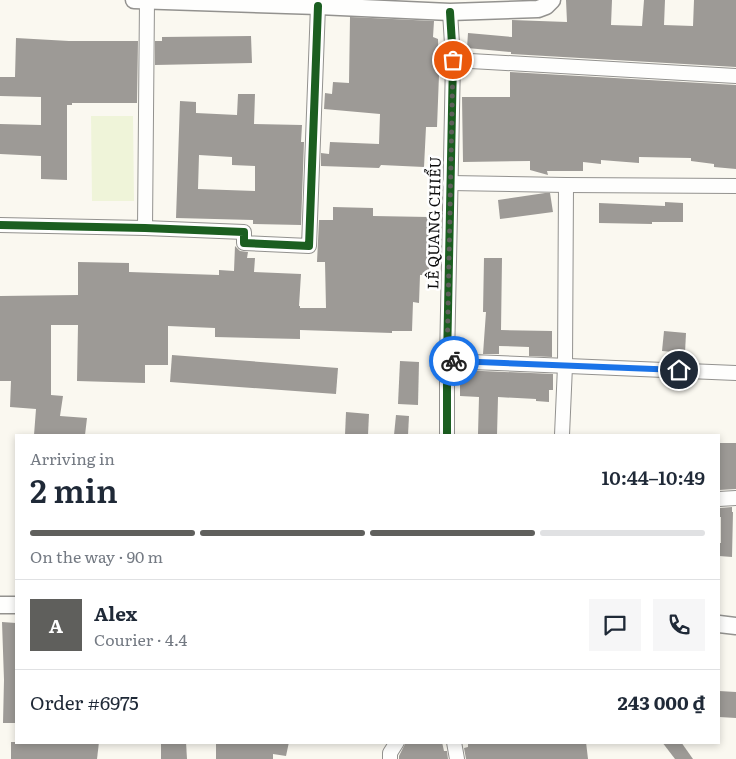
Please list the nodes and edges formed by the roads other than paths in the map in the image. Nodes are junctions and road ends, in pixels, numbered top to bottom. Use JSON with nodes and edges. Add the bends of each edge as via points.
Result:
{"nodes":[{"id":1,"x":134,"y":0,"type":"edge"},
{"id":2,"x":147,"y":0,"type":"edge"},
{"id":3,"x":552,"y":0,"type":"edge"},
{"id":4,"x":258,"y":2,"type":"edge"},
{"id":5,"x":318,"y":6,"type":"junction"},
{"id":6,"x":450,"y":12,"type":"junction"},
{"id":7,"x":453,"y":60,"type":"junction"},
{"id":8,"x":736,"y":76,"type":"edge"},
{"id":9,"x":450,"y":183,"type":"junction"},
{"id":10,"x":566,"y":185,"type":"junction"},
{"id":11,"x":736,"y":186,"type":"edge"},
{"id":12,"x":2,"y":224,"type":"edge"},
{"id":13,"x":145,"y":228,"type":"junction"},
{"id":14,"x":447,"y":361,"type":"junction"},
{"id":15,"x":565,"y":366,"type":"junction"},
{"id":16,"x":736,"y":373,"type":"edge"},
{"id":17,"x":447,"y":434,"type":"edge"},
{"id":18,"x":562,"y":434,"type":"edge"},
{"id":19,"x":736,"y":498,"type":"edge"},
{"id":20,"x":720,"y":499,"type":"edge"},
{"id":21,"x":0,"y":604,"type":"edge"},
{"id":22,"x":15,"y":605,"type":"edge"},
{"id":23,"x":720,"y":624,"type":"edge"},
{"id":24,"x":736,"y":626,"type":"edge"},
{"id":25,"x":396,"y":744,"type":"edge"},
{"id":26,"x":454,"y":744,"type":"edge"},
{"id":27,"x":390,"y":759,"type":"edge"},
{"id":28,"x":458,"y":759,"type":"edge"}],
"edges":[{"from":1,"to":2,"type":"street"},
{"from":2,"to":4,"type":"street"},
{"from":2,"to":13,"type":"street"},
{"from":3,"to":6,"type":"street","via":[[538,9]]},
{"from":4,"to":5,"type":"street"},
{"from":5,"to":6,"type":"street"},
{"from":5,"to":13,"type":"street","via":[[309,246],[244,243],[244,232]]},
{"from":6,"to":7,"type":"street","name":"LÊ QUANG CHIỂU"},
{"from":7,"to":8,"type":"street"},
{"from":7,"to":9,"type":"street","name":"LÊ QUANG CHIỂU"},
{"from":9,"to":10,"type":"street"},
{"from":9,"to":14,"type":"street","name":"LÊ QUANG CHIỂU"},
{"from":10,"to":11,"type":"street"},
{"from":10,"to":15,"type":"street"},
{"from":12,"to":13,"type":"street"},
{"from":14,"to":15,"type":"street"},
{"from":14,"to":17,"type":"street","name":"LÊ QUANG CHIỂU"},
{"from":15,"to":16,"type":"street"},
{"from":15,"to":18,"type":"street"},
{"from":19,"to":20,"type":"street"},
{"from":21,"to":22,"type":"street"},
{"from":23,"to":24,"type":"street"},
{"from":25,"to":27,"type":"street"},
{"from":26,"to":28,"type":"street"}]}
